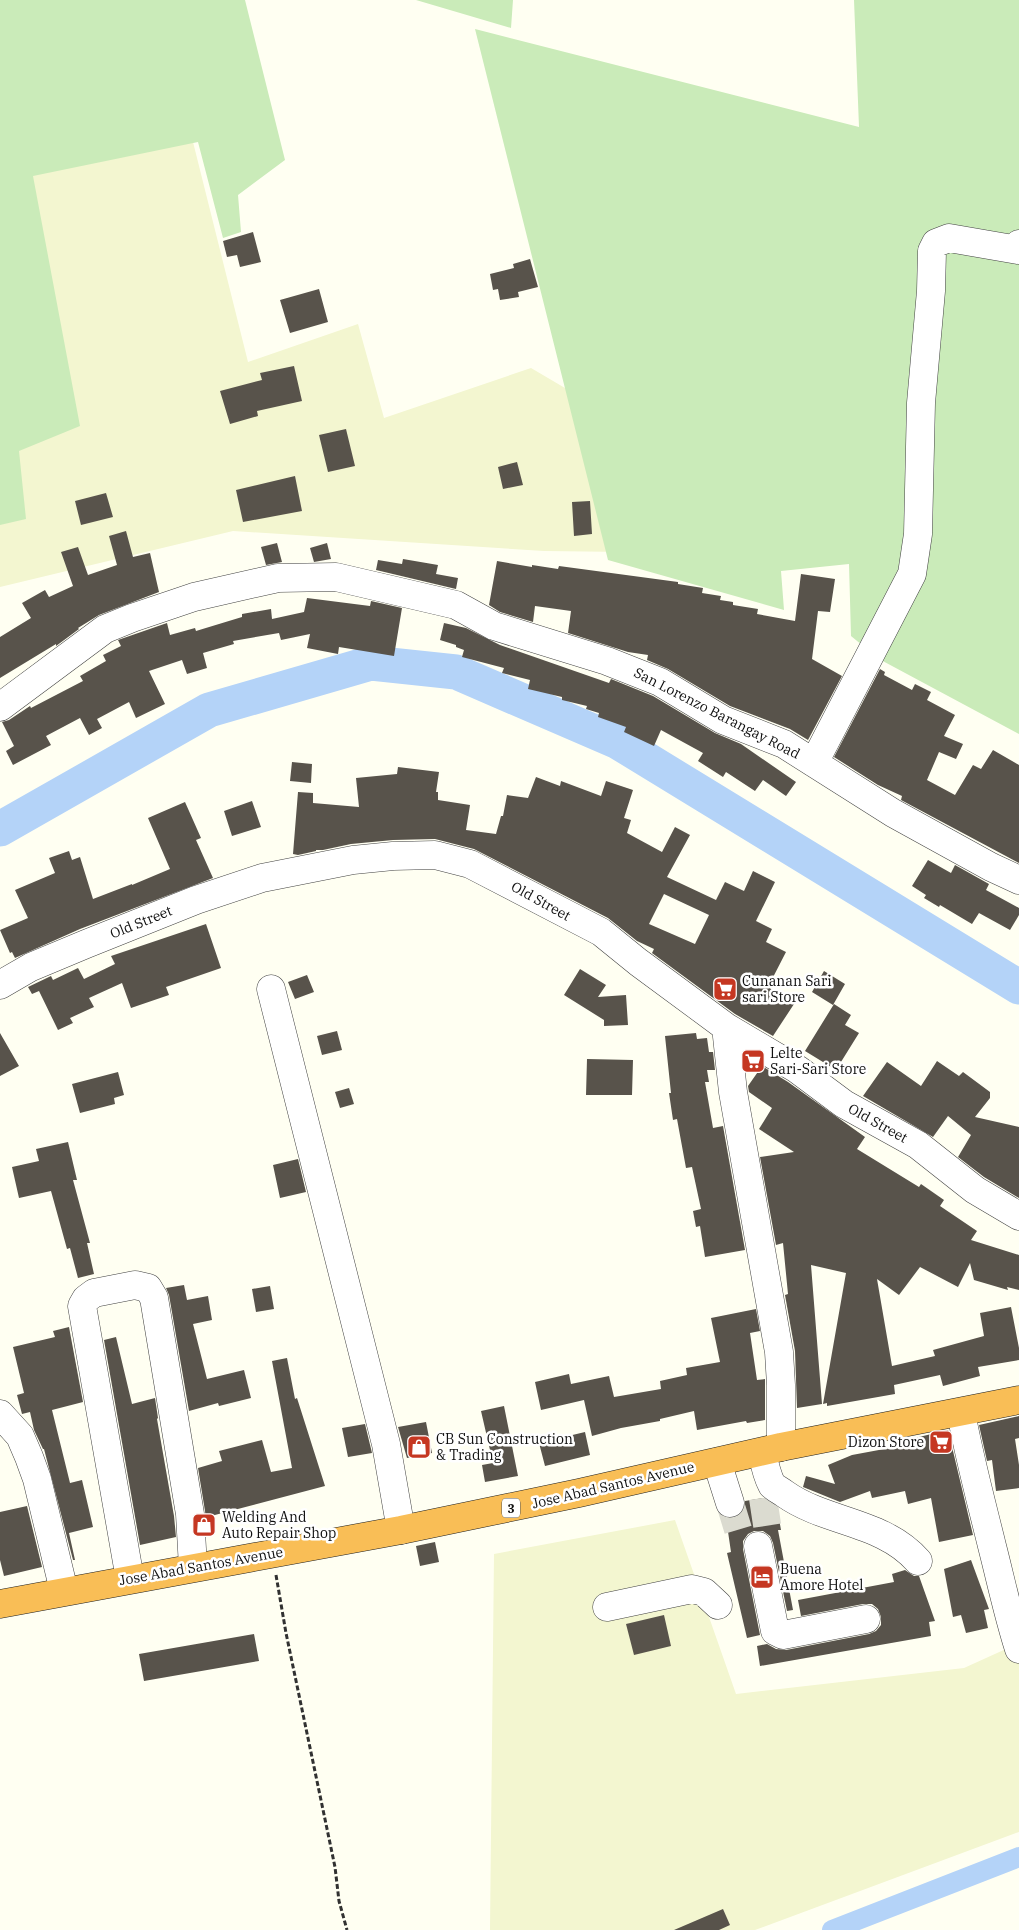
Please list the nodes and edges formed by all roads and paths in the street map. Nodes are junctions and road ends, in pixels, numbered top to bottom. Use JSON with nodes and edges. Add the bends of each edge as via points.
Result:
{"nodes":[{"id":1,"x":1019,"y":244,"type":"edge"},
{"id":2,"x":0,"y":707,"type":"edge"},
{"id":3,"x":814,"y":763,"type":"junction"},
{"id":4,"x":1019,"y":880,"type":"edge"},
{"id":5,"x":0,"y":985,"type":"edge"},
{"id":6,"x":271,"y":989,"type":"dead end"},
{"id":7,"x":726,"y":1027,"type":"junction"},
{"id":8,"x":1019,"y":1216,"type":"edge"},
{"id":9,"x":1019,"y":1400,"type":"edge"},
{"id":10,"x":961,"y":1412,"type":"junction"},
{"id":11,"x":0,"y":1414,"type":"edge"},
{"id":12,"x":766,"y":1451,"type":"junction"},
{"id":13,"x":717,"y":1462,"type":"junction"},
{"id":14,"x":763,"y":1498,"type":"tunnel mouth"},
{"id":15,"x":730,"y":1503,"type":"tunnel mouth"},
{"id":16,"x":401,"y":1530,"type":"junction"},
{"id":17,"x":755,"y":1538,"type":"tunnel mouth"},
{"id":18,"x":918,"y":1561,"type":"dead end"},
{"id":19,"x":193,"y":1567,"type":"junction"},
{"id":20,"x":130,"y":1579,"type":"junction"},
{"id":21,"x":278,"y":1588,"type":"dead end"},
{"id":22,"x":64,"y":1591,"type":"junction"},
{"id":23,"x":0,"y":1604,"type":"edge"},
{"id":24,"x":718,"y":1605,"type":"dead end"},
{"id":25,"x":607,"y":1607,"type":"dead end"},
{"id":26,"x":866,"y":1619,"type":"dead end"},
{"id":27,"x":1019,"y":1650,"type":"edge"},
{"id":28,"x":346,"y":1930,"type":"edge"}],
"edges":[{"from":1,"to":3,"type":"street","via":[[1018,250],[948,238],[936,243],[932,251],[921,403],[918,534],[912,574]]},
{"from":2,"to":3,"type":"street","name":"San Lorenzo Barangay Road","via":[[105,629],[132,618],[194,597],[278,578],[336,577],[456,605],[494,626],[607,661],[660,682],[724,720],[784,744]]},
{"from":3,"to":4,"type":"street","name":"San Lorenzo Barangay Road","via":[[892,813]]},
{"from":5,"to":7,"type":"street","name":"Old Street","via":[[31,967],[86,944],[196,900],[262,878],[353,860],[435,855],[470,864],[601,932]]},
{"from":6,"to":16,"type":"street","via":[[386,1444]]},
{"from":7,"to":8,"type":"street","name":"Old Street","via":[[797,1070],[844,1104],[918,1146],[975,1190]]},
{"from":7,"to":12,"type":"street","via":[[732,1092],[779,1352],[781,1385]]},
{"from":9,"to":10,"type":"highway","name":"Jose Abad Santos Avenue","number":"3"},
{"from":10,"to":12,"type":"highway","name":"Jose Abad Santos Avenue","number":"3"},
{"from":10,"to":27,"type":"street"},
{"from":11,"to":22,"type":"street","via":[[20,1436],[37,1479]]},
{"from":12,"to":13,"type":"highway","name":"Jose Abad Santos Avenue","number":"3"},
{"from":12,"to":14,"type":"street"},
{"from":12,"to":18,"type":"street","via":[[773,1486],[792,1499],[893,1540]]},
{"from":13,"to":15,"type":"street"},
{"from":13,"to":16,"type":"highway","name":"Jose Abad Santos Avenue","number":"3"},
{"from":16,"to":19,"type":"highway","name":"Jose Abad Santos Avenue","number":"3"},
{"from":17,"to":26,"type":"street","via":[[775,1631],[779,1634]]},
{"from":19,"to":20,"type":"highway","name":"Jose Abad Santos Avenue","number":"3"},
{"from":19,"to":20,"type":"street","via":[[190,1514],[154,1298],[148,1288],[135,1285],[94,1293],[82,1306]]},
{"from":20,"to":22,"type":"highway","name":"Jose Abad Santos Avenue","number":"3"},
{"from":21,"to":28,"type":"path"},
{"from":22,"to":23,"type":"highway","name":"Jose Abad Santos Avenue","number":"3"},
{"from":24,"to":25,"type":"street","via":[[704,1592],[692,1589]]}]}
